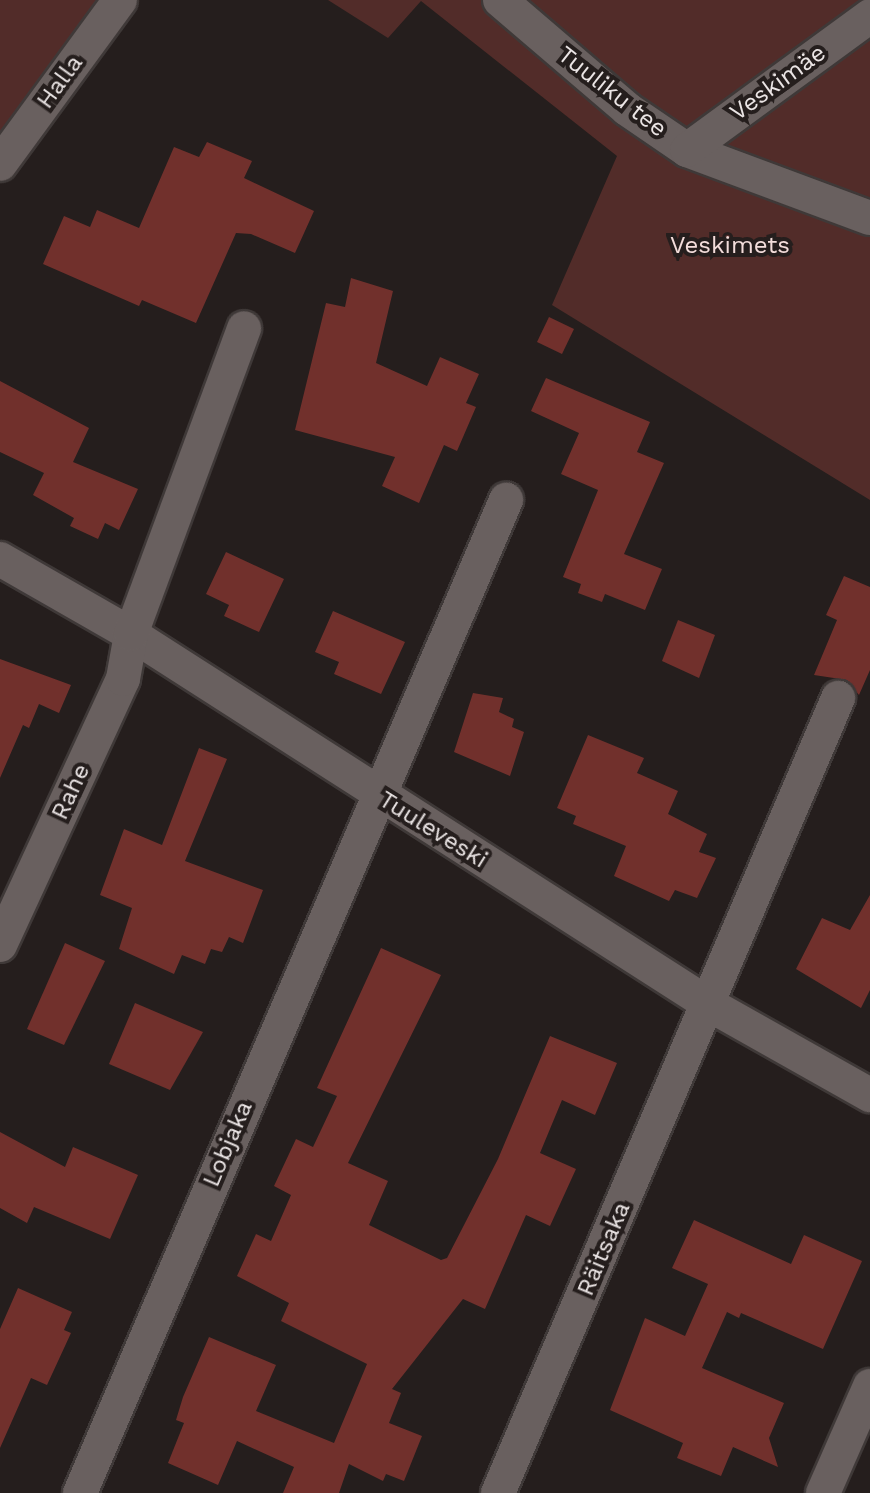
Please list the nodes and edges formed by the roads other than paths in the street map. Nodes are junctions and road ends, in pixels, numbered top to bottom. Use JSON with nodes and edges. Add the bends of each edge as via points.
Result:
{"nodes":[{"id":1,"x":120,"y":0,"type":"edge"},
{"id":2,"x":500,"y":0,"type":"edge"},
{"id":3,"x":870,"y":16,"type":"edge"},
{"id":4,"x":687,"y":150,"type":"junction"},
{"id":5,"x":0,"y":164,"type":"edge"},
{"id":6,"x":870,"y":218,"type":"edge"},
{"id":7,"x":244,"y":328,"type":"dead end"},
{"id":8,"x":506,"y":500,"type":"dead end"},
{"id":9,"x":0,"y":559,"type":"edge"},
{"id":10,"x":131,"y":634,"type":"junction"},
{"id":11,"x":838,"y":698,"type":"dead end"},
{"id":12,"x":378,"y":796,"type":"junction"},
{"id":13,"x":0,"y":945,"type":"edge"},
{"id":14,"x":710,"y":1005,"type":"junction"},
{"id":15,"x":870,"y":1095,"type":"edge"},
{"id":16,"x":870,"y":1386,"type":"edge"},
{"id":17,"x":80,"y":1493,"type":"edge"},
{"id":18,"x":498,"y":1493,"type":"edge"},
{"id":19,"x":823,"y":1493,"type":"edge"}],
"edges":[{"from":1,"to":5,"type":"street","name":"Halla"},
{"from":2,"to":4,"type":"street","name":"Tuuliku tee","via":[[627,109]]},
{"from":3,"to":4,"type":"street","name":"Veskimäe"},
{"from":4,"to":6,"type":"street","name":"Tuuliku tee"},
{"from":7,"to":10,"type":"street","name":"Rahe"},
{"from":8,"to":12,"type":"street","name":"Lobjaka"},
{"from":9,"to":10,"type":"street","name":"Tuuleveski"},
{"from":10,"to":12,"type":"street","name":"Tuuleveski"},
{"from":10,"to":13,"type":"street","name":"Rahe","via":[[123,679]]},
{"from":11,"to":14,"type":"street","name":"Räitsaka"},
{"from":12,"to":14,"type":"street","name":"Tuuleveski"},
{"from":12,"to":17,"type":"street","name":"Lobjaka"},
{"from":14,"to":15,"type":"street","name":"Tuuleveski"},
{"from":14,"to":18,"type":"street","name":"Räitsaka"},
{"from":16,"to":19,"type":"street"}]}
